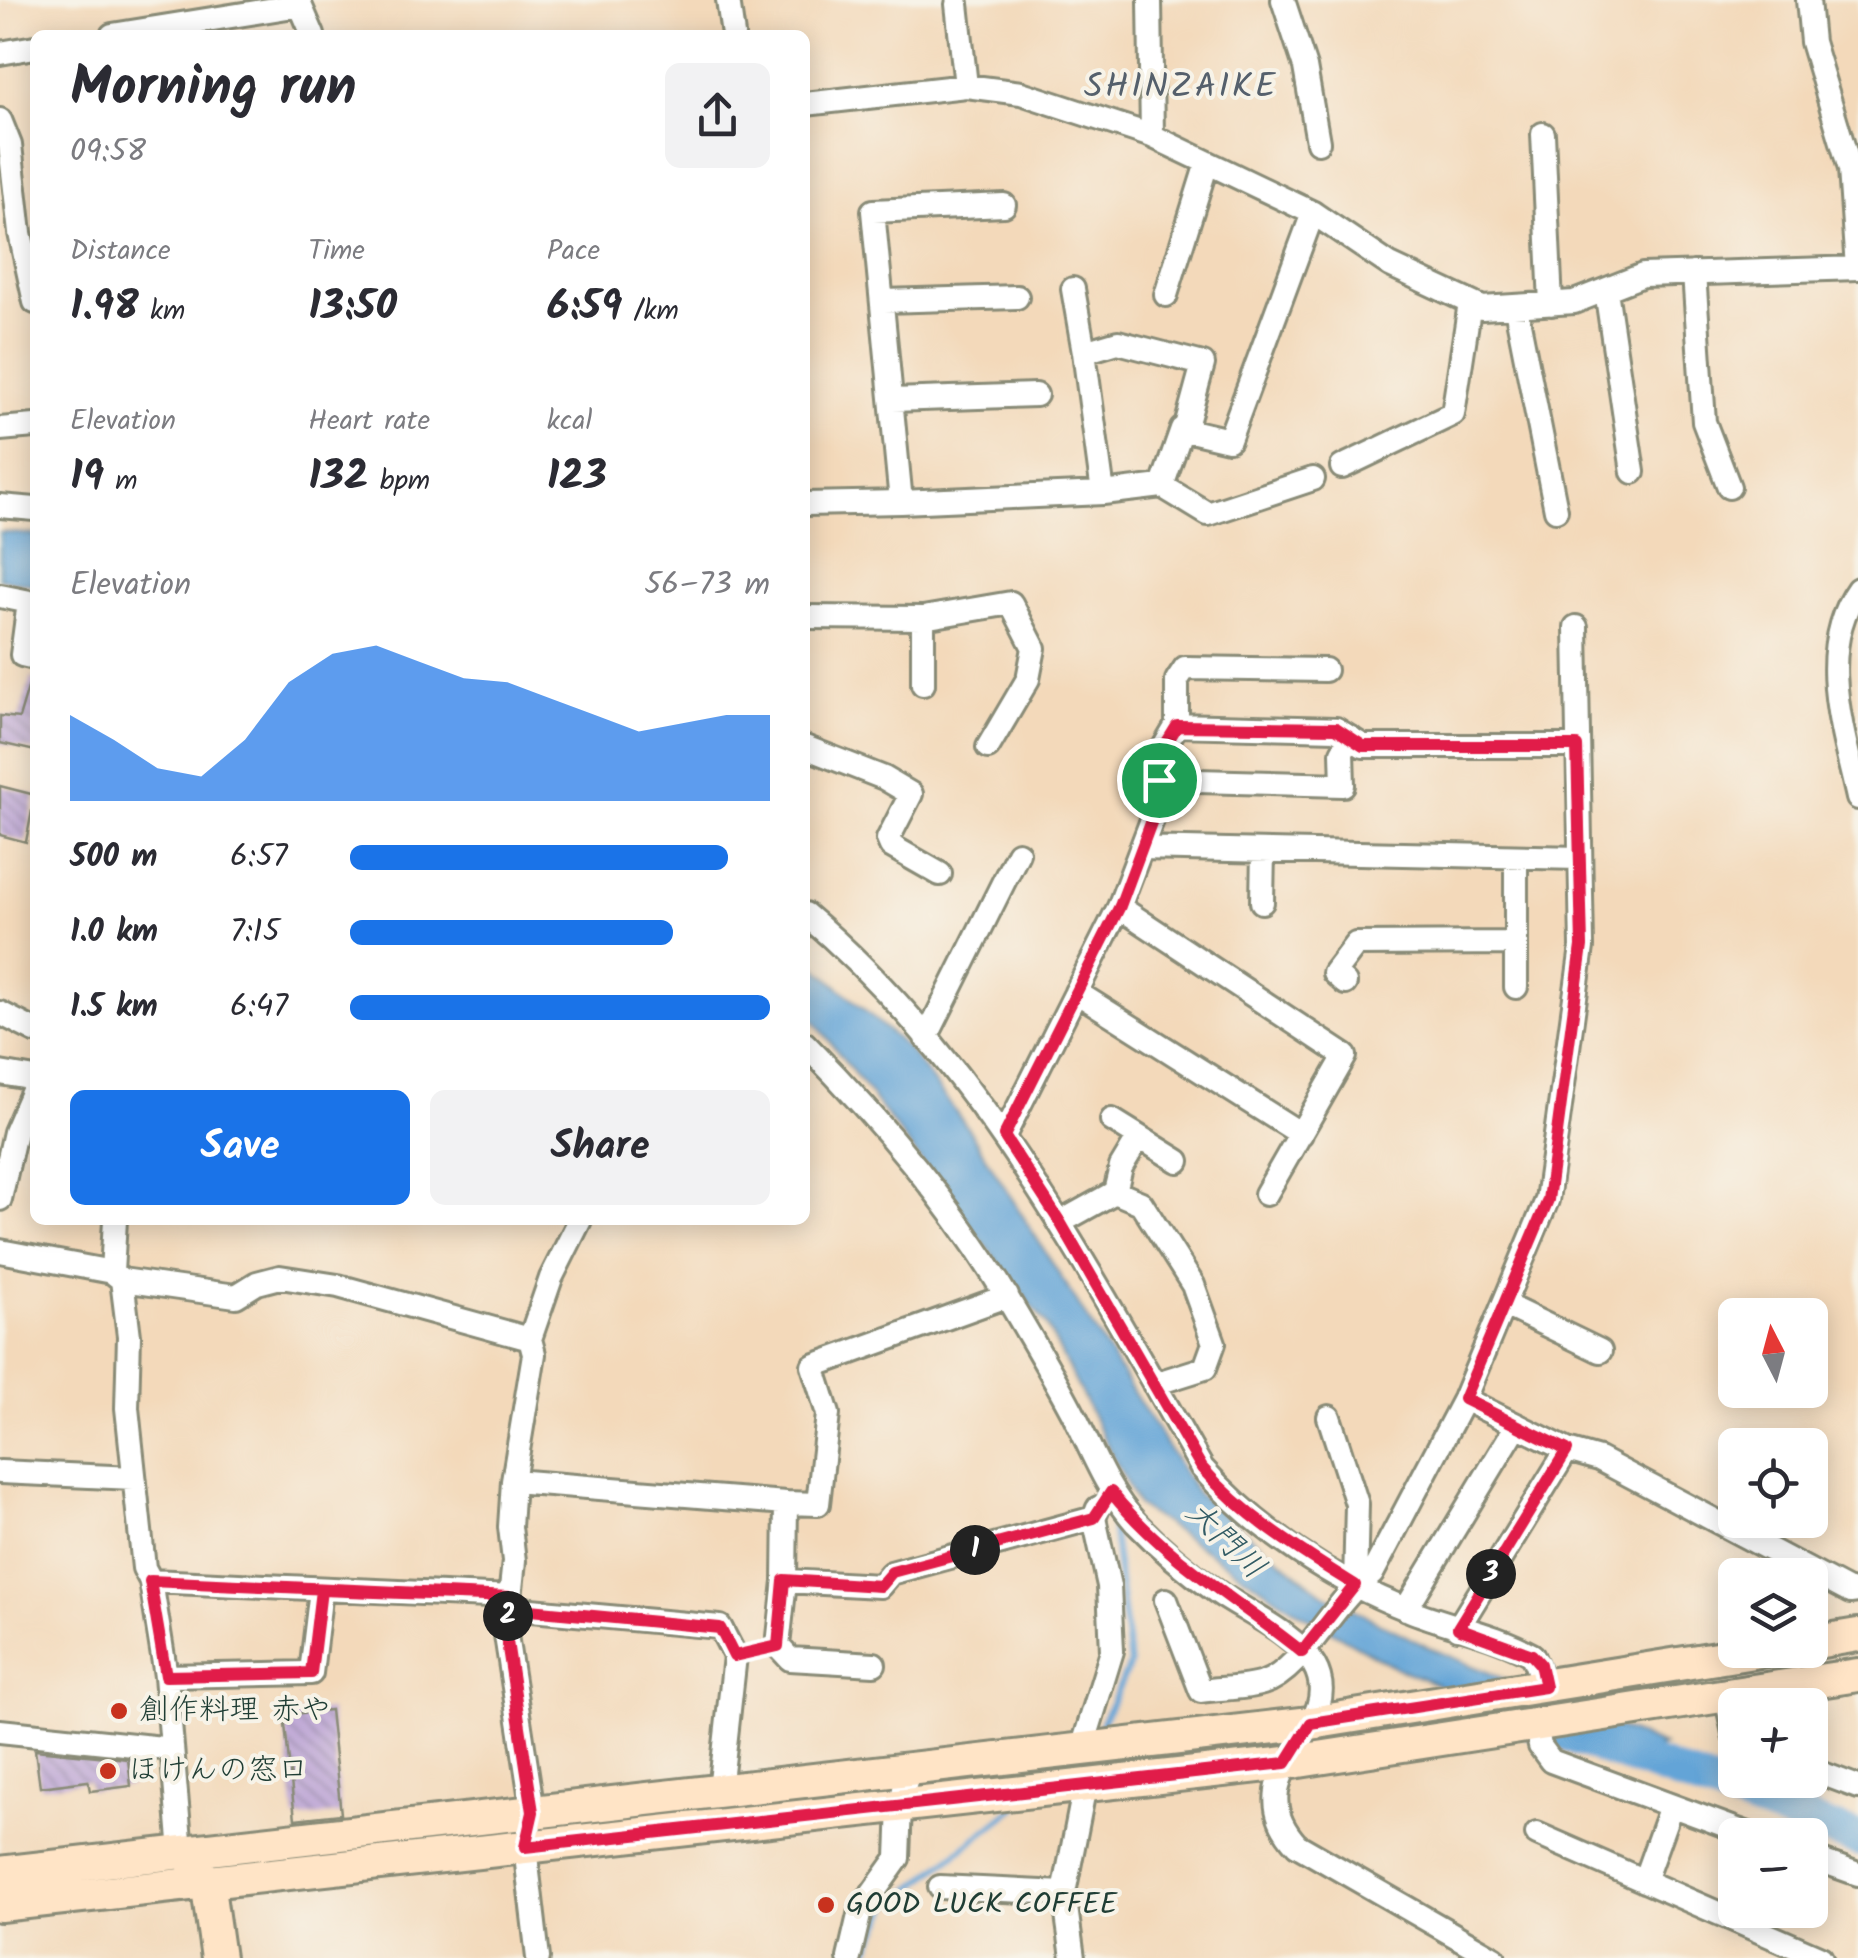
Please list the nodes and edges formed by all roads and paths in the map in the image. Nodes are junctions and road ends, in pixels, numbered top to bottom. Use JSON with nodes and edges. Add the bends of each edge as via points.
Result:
{"nodes":[{"id":1,"x":728,"y":0,"type":"edge"},
{"id":2,"x":1150,"y":0,"type":"edge"},
{"id":3,"x":1283,"y":0,"type":"edge"},
{"id":4,"x":1808,"y":0,"type":"edge"},
{"id":5,"x":300,"y":2,"type":"edge"},
{"id":6,"x":957,"y":4,"type":"dead end"},
{"id":7,"x":140,"y":30,"type":"edge"},
{"id":8,"x":311,"y":30,"type":"edge"},
{"id":9,"x":732,"y":30,"type":"edge"},
{"id":10,"x":30,"y":49,"type":"edge"},
{"id":11,"x":0,"y":53,"type":"edge"},
{"id":12,"x":966,"y":86,"type":"junction"},
{"id":13,"x":810,"y":103,"type":"edge"},
{"id":14,"x":0,"y":120,"type":"edge"},
{"id":15,"x":1543,"y":134,"type":"dead end"},
{"id":16,"x":1152,"y":136,"type":"junction"},
{"id":17,"x":1318,"y":142,"type":"dead end"},
{"id":18,"x":1207,"y":163,"type":"junction"},
{"id":19,"x":1004,"y":206,"type":"dead end"},
{"id":20,"x":26,"y":210,"type":"edge"},
{"id":21,"x":1313,"y":213,"type":"junction"},
{"id":22,"x":30,"y":251,"type":"edge"},
{"id":23,"x":1858,"y":268,"type":"edge"},
{"id":24,"x":1694,"y":273,"type":"junction"},
{"id":25,"x":1074,"y":289,"type":"dead end"},
{"id":26,"x":1606,"y":290,"type":"junction"},
{"id":27,"x":1166,"y":295,"type":"dead end"},
{"id":28,"x":1017,"y":297,"type":"dead end"},
{"id":29,"x":884,"y":301,"type":"junction"},
{"id":30,"x":1470,"y":303,"type":"junction"},
{"id":31,"x":1551,"y":304,"type":"junction"},
{"id":32,"x":1516,"y":308,"type":"junction"},
{"id":33,"x":1084,"y":352,"type":"junction"},
{"id":34,"x":1036,"y":395,"type":"dead end"},
{"id":35,"x":893,"y":400,"type":"junction"},
{"id":36,"x":30,"y":427,"type":"edge"},
{"id":37,"x":0,"y":430,"type":"edge"},
{"id":38,"x":1185,"y":430,"type":"junction"},
{"id":39,"x":1342,"y":466,"type":"dead end"},
{"id":40,"x":1634,"y":472,"type":"dead end"},
{"id":41,"x":1313,"y":479,"type":"dead end"},
{"id":42,"x":1162,"y":486,"type":"junction"},
{"id":43,"x":1729,"y":487,"type":"dead end"},
{"id":44,"x":1103,"y":493,"type":"junction"},
{"id":45,"x":901,"y":502,"type":"junction"},
{"id":46,"x":810,"y":504,"type":"edge"},
{"id":47,"x":0,"y":506,"type":"edge"},
{"id":48,"x":30,"y":509,"type":"edge"},
{"id":49,"x":1556,"y":510,"type":"dead end"},
{"id":50,"x":1858,"y":589,"type":"edge"},
{"id":51,"x":0,"y":596,"type":"edge"},
{"id":52,"x":30,"y":602,"type":"edge"},
{"id":53,"x":30,"y":610,"type":"edge"},
{"id":54,"x":810,"y":617,"type":"edge"},
{"id":55,"x":922,"y":618,"type":"junction"},
{"id":56,"x":1576,"y":627,"type":"dead end"},
{"id":57,"x":19,"y":656,"type":"edge"},
{"id":58,"x":1326,"y":670,"type":"dead end"},
{"id":59,"x":923,"y":684,"type":"dead end"},
{"id":60,"x":1177,"y":726,"type":"junction"},
{"id":61,"x":1351,"y":738,"type":"junction"},
{"id":62,"x":1577,"y":746,"type":"junction"},
{"id":63,"x":988,"y":747,"type":"dead end"},
{"id":64,"x":810,"y":749,"type":"edge"},
{"id":65,"x":1159,"y":780,"type":"junction"},
{"id":66,"x":1858,"y":798,"type":"edge"},
{"id":67,"x":1142,"y":848,"type":"junction"},
{"id":68,"x":1263,"y":851,"type":"junction"},
{"id":69,"x":1018,"y":853,"type":"dead end"},
{"id":70,"x":1516,"y":857,"type":"junction"},
{"id":71,"x":1580,"y":858,"type":"junction"},
{"id":72,"x":940,"y":874,"type":"dead end"},
{"id":73,"x":1262,"y":902,"type":"dead end"},
{"id":74,"x":1120,"y":906,"type":"junction"},
{"id":75,"x":810,"y":919,"type":"edge"},
{"id":76,"x":1516,"y":943,"type":"junction"},
{"id":77,"x":1345,"y":982,"type":"dead end"},
{"id":78,"x":1516,"y":987,"type":"dead end"},
{"id":79,"x":1076,"y":992,"type":"junction"},
{"id":80,"x":0,"y":1013,"type":"edge"},
{"id":81,"x":30,"y":1028,"type":"edge"},
{"id":82,"x":926,"y":1038,"type":"junction"},
{"id":83,"x":810,"y":1055,"type":"edge"},
{"id":84,"x":0,"y":1073,"type":"edge"},
{"id":85,"x":30,"y":1081,"type":"edge"},
{"id":86,"x":30,"y":1095,"type":"edge"},
{"id":87,"x":1112,"y":1120,"type":"dead end"},
{"id":88,"x":1300,"y":1134,"type":"junction"},
{"id":89,"x":1004,"y":1136,"type":"junction"},
{"id":90,"x":1140,"y":1138,"type":"junction"},
{"id":91,"x":1178,"y":1162,"type":"dead end"},
{"id":92,"x":2,"y":1185,"type":"edge"},
{"id":93,"x":1115,"y":1192,"type":"junction"},
{"id":94,"x":1266,"y":1194,"type":"dead end"},
{"id":95,"x":1060,"y":1222,"type":"junction"},
{"id":96,"x":115,"y":1225,"type":"edge"},
{"id":97,"x":578,"y":1225,"type":"edge"},
{"id":98,"x":0,"y":1251,"type":"edge"},
{"id":99,"x":117,"y":1276,"type":"junction"},
{"id":100,"x":1007,"y":1296,"type":"junction"},
{"id":101,"x":1504,"y":1305,"type":"junction"},
{"id":102,"x":530,"y":1339,"type":"junction"},
{"id":103,"x":1600,"y":1351,"type":"dead end"},
{"id":104,"x":1154,"y":1384,"type":"junction"},
{"id":105,"x":1464,"y":1399,"type":"junction"},
{"id":106,"x":1328,"y":1418,"type":"dead end"},
{"id":107,"x":1517,"y":1425,"type":"junction"},
{"id":108,"x":1567,"y":1450,"type":"junction"},
{"id":109,"x":0,"y":1472,"type":"edge"},
{"id":110,"x":134,"y":1478,"type":"junction"},
{"id":111,"x":513,"y":1481,"type":"junction"},
{"id":112,"x":1111,"y":1492,"type":"junction"},
{"id":113,"x":786,"y":1503,"type":"junction"},
{"id":114,"x":1094,"y":1518,"type":"junction"},
{"id":115,"x":784,"y":1580,"type":"junction"},
{"id":116,"x":150,"y":1581,"type":"junction"},
{"id":117,"x":1353,"y":1588,"type":"junction"},
{"id":118,"x":321,"y":1590,"type":"junction"},
{"id":119,"x":1858,"y":1591,"type":"edge"},
{"id":120,"x":1166,"y":1600,"type":"dead end"},
{"id":121,"x":510,"y":1603,"type":"junction"},
{"id":122,"x":1406,"y":1609,"type":"junction"},
{"id":123,"x":1458,"y":1628,"type":"junction"},
{"id":124,"x":1858,"y":1635,"type":"edge"},
{"id":125,"x":1828,"y":1640,"type":"edge"},
{"id":126,"x":1306,"y":1645,"type":"junction"},
{"id":127,"x":778,"y":1646,"type":"junction"},
{"id":128,"x":734,"y":1656,"type":"junction"},
{"id":129,"x":1718,"y":1658,"type":"edge"},
{"id":130,"x":874,"y":1664,"type":"dead end"},
{"id":131,"x":1858,"y":1675,"type":"edge"},
{"id":132,"x":166,"y":1676,"type":"junction"},
{"id":133,"x":1545,"y":1687,"type":"junction"},
{"id":134,"x":1776,"y":1688,"type":"edge"},
{"id":135,"x":1718,"y":1697,"type":"edge"},
{"id":136,"x":1311,"y":1723,"type":"junction"},
{"id":137,"x":1536,"y":1726,"type":"junction"},
{"id":138,"x":0,"y":1730,"type":"edge"},
{"id":139,"x":172,"y":1749,"type":"junction"},
{"id":140,"x":1080,"y":1752,"type":"junction"},
{"id":141,"x":1286,"y":1763,"type":"junction"},
{"id":142,"x":909,"y":1770,"type":"junction"},
{"id":143,"x":1828,"y":1776,"type":"edge"},
{"id":144,"x":1086,"y":1785,"type":"junction"},
{"id":145,"x":1858,"y":1788,"type":"edge"},
{"id":146,"x":720,"y":1791,"type":"junction"},
{"id":147,"x":900,"y":1805,"type":"junction"},
{"id":148,"x":1671,"y":1806,"type":"junction"},
{"id":149,"x":533,"y":1812,"type":"junction"},
{"id":150,"x":1718,"y":1823,"type":"edge"},
{"id":151,"x":1537,"y":1834,"type":"dead end"},
{"id":152,"x":525,"y":1847,"type":"junction"},
{"id":153,"x":181,"y":1852,"type":"junction"},
{"id":154,"x":1828,"y":1863,"type":"edge"},
{"id":155,"x":0,"y":1873,"type":"edge"},
{"id":156,"x":1858,"y":1874,"type":"edge"},
{"id":157,"x":206,"y":1881,"type":"junction"},
{"id":158,"x":1644,"y":1881,"type":"junction"},
{"id":159,"x":940,"y":1887,"type":"dead end"},
{"id":160,"x":1064,"y":1893,"type":"junction"},
{"id":161,"x":0,"y":1904,"type":"edge"},
{"id":162,"x":218,"y":1958,"type":"edge"},
{"id":163,"x":538,"y":1958,"type":"edge"},
{"id":164,"x":849,"y":1958,"type":"edge"},
{"id":165,"x":1073,"y":1958,"type":"edge"},
{"id":166,"x":1494,"y":1958,"type":"edge"},
{"id":167,"x":1821,"y":1958,"type":"edge"}],
"edges":[{"from":1,"to":9,"type":"street"},
{"from":2,"to":16,"type":"street"},
{"from":3,"to":17,"type":"street","via":[[1305,67]]},
{"from":4,"to":23,"type":"street","via":[[1812,42],[1850,169]]},
{"from":5,"to":7,"type":"street"},
{"from":5,"to":8,"type":"street"},
{"from":6,"to":12,"type":"street"},
{"from":10,"to":11,"type":"street"},
{"from":12,"to":13,"type":"street"},
{"from":12,"to":16,"type":"street","via":[[1021,94]]},
{"from":14,"to":20,"type":"street"},
{"from":15,"to":31,"type":"street"},
{"from":16,"to":18,"type":"street"},
{"from":18,"to":21,"type":"street"},
{"from":18,"to":27,"type":"street"},
{"from":19,"to":29,"type":"street","via":[[873,211]]},
{"from":20,"to":22,"type":"street"},
{"from":21,"to":30,"type":"street","via":[[1390,265]]},
{"from":21,"to":38,"type":"street","via":[[1229,440]]},
{"from":23,"to":24,"type":"street"},
{"from":24,"to":26,"type":"street","via":[[1643,274]]},
{"from":24,"to":43,"type":"street","via":[[1704,422]]},
{"from":25,"to":33,"type":"street"},
{"from":26,"to":31,"type":"street"},
{"from":26,"to":40,"type":"street"},
{"from":28,"to":29,"type":"street"},
{"from":29,"to":35,"type":"street"},
{"from":30,"to":32,"type":"street"},
{"from":30,"to":39,"type":"street","via":[[1454,414]]},
{"from":31,"to":32,"type":"street"},
{"from":32,"to":49,"type":"street"},
{"from":33,"to":38,"type":"street","via":[[1118,342],[1203,364]]},
{"from":33,"to":44,"type":"street"},
{"from":34,"to":35,"type":"street"},
{"from":35,"to":45,"type":"street"},
{"from":36,"to":37,"type":"street"},
{"from":38,"to":42,"type":"street"},
{"from":41,"to":42,"type":"street","via":[[1208,514]]},
{"from":42,"to":44,"type":"street"},
{"from":44,"to":45,"type":"street"},
{"from":45,"to":46,"type":"street"},
{"from":47,"to":48,"type":"street"},
{"from":50,"to":66,"type":"street","via":[[1837,628],[1836,685]]},
{"from":51,"to":52,"type":"street"},
{"from":53,"to":57,"type":"street"},
{"from":54,"to":55,"type":"street"},
{"from":55,"to":59,"type":"street"},
{"from":55,"to":63,"type":"street","via":[[1011,603],[1034,648],[1028,680]]},
{"from":56,"to":62,"type":"street"},
{"from":58,"to":60,"type":"street","via":[[1185,668],[1177,680]]},
{"from":60,"to":61,"type":"street","via":[[1336,728]]},
{"from":60,"to":65,"type":"street","via":[[1161,752]]},
{"from":61,"to":62,"type":"street","via":[[1363,746]]},
{"from":61,"to":65,"type":"street","via":[[1342,752],[1343,784]]},
{"from":62,"to":71,"type":"street"},
{"from":64,"to":72,"type":"street","via":[[910,794],[892,827],[891,846]]},
{"from":65,"to":67,"type":"street"},
{"from":67,"to":68,"type":"street"},
{"from":67,"to":74,"type":"street"},
{"from":68,"to":70,"type":"street"},
{"from":68,"to":73,"type":"street"},
{"from":69,"to":82,"type":"street"},
{"from":70,"to":71,"type":"street"},
{"from":70,"to":76,"type":"street"},
{"from":71,"to":101,"type":"street","via":[[1582,946],[1548,1200]]},
{"from":74,"to":79,"type":"street"},
{"from":74,"to":88,"type":"street","via":[[1345,1056]]},
{"from":75,"to":82,"type":"street"},
{"from":76,"to":77,"type":"street","via":[[1356,944],[1334,973]]},
{"from":76,"to":78,"type":"street"},
{"from":79,"to":88,"type":"street"},
{"from":79,"to":89,"type":"street"},
{"from":80,"to":81,"type":"street"},
{"from":82,"to":89,"type":"street"},
{"from":83,"to":100,"type":"street","via":[[852,1091],[945,1204]]},
{"from":84,"to":85,"type":"street"},
{"from":86,"to":92,"type":"street"},
{"from":87,"to":90,"type":"street"},
{"from":88,"to":94,"type":"street"},
{"from":89,"to":95,"type":"street"},
{"from":90,"to":91,"type":"street"},
{"from":90,"to":93,"type":"street","via":[[1121,1167]]},
{"from":93,"to":95,"type":"street"},
{"from":93,"to":104,"type":"street","via":[[1141,1202],[1193,1285],[1214,1343],[1204,1368]]},
{"from":95,"to":104,"type":"street"},
{"from":96,"to":99,"type":"street"},
{"from":97,"to":102,"type":"street"},
{"from":98,"to":99,"type":"street"},
{"from":99,"to":102,"type":"street","via":[[236,1296],[280,1277],[338,1286]]},
{"from":99,"to":110,"type":"street"},
{"from":100,"to":112,"type":"street"},
{"from":100,"to":113,"type":"street","via":[[813,1366],[828,1414],[818,1504]]},
{"from":101,"to":103,"type":"street"},
{"from":101,"to":105,"type":"street"},
{"from":102,"to":111,"type":"street","via":[[534,1354]]},
{"from":104,"to":117,"type":"street","via":[[1202,1468],[1231,1501]]},
{"from":105,"to":107,"type":"street"},
{"from":105,"to":117,"type":"street","via":[[1372,1574]]},
{"from":106,"to":117,"type":"street","via":[[1358,1504]]},
{"from":107,"to":108,"type":"street"},
{"from":107,"to":122,"type":"street"},
{"from":108,"to":119,"type":"street"},
{"from":108,"to":123,"type":"street"},
{"from":109,"to":110,"type":"street"},
{"from":110,"to":116,"type":"street"},
{"from":111,"to":113,"type":"street"},
{"from":111,"to":121,"type":"street"},
{"from":112,"to":114,"type":"street"},
{"from":112,"to":126,"type":"street","via":[[1137,1524],[1212,1589]]},
{"from":113,"to":115,"type":"street"},
{"from":114,"to":115,"type":"street","via":[[892,1572],[880,1586]]},
{"from":114,"to":140,"type":"street","via":[[1109,1586],[1112,1651]]},
{"from":115,"to":127,"type":"street"},
{"from":116,"to":118,"type":"street"},
{"from":116,"to":132,"type":"street"},
{"from":117,"to":122,"type":"street"},
{"from":117,"to":126,"type":"street"},
{"from":118,"to":121,"type":"street"},
{"from":118,"to":132,"type":"street","via":[[311,1673]]},
{"from":120,"to":126,"type":"street","via":[[1201,1691],[1266,1682]]},
{"from":121,"to":128,"type":"street","via":[[720,1628]]},
{"from":121,"to":149,"type":"street","via":[[506,1635]]},
{"from":122,"to":123,"type":"street"},
{"from":123,"to":133,"type":"street","via":[[1532,1655]]},
{"from":124,"to":125,"type":"street"},
{"from":126,"to":136,"type":"street","via":[[1319,1680]]},
{"from":127,"to":128,"type":"street"},
{"from":127,"to":130,"type":"street","via":[[790,1659]]},
{"from":128,"to":146,"type":"street"},
{"from":129,"to":133,"type":"street"},
{"from":131,"to":134,"type":"street"},
{"from":132,"to":139,"type":"street"},
{"from":133,"to":136,"type":"street"},
{"from":135,"to":137,"type":"street"},
{"from":136,"to":140,"type":"street"},
{"from":136,"to":141,"type":"street"},
{"from":137,"to":141,"type":"street"},
{"from":137,"to":148,"type":"street","via":[[1552,1762]]},
{"from":138,"to":139,"type":"street"},
{"from":139,"to":153,"type":"street"},
{"from":140,"to":142,"type":"street"},
{"from":141,"to":144,"type":"street"},
{"from":141,"to":166,"type":"street","via":[[1275,1807],[1296,1844]]},
{"from":142,"to":146,"type":"street"},
{"from":142,"to":147,"type":"street"},
{"from":143,"to":145,"type":"street"},
{"from":144,"to":147,"type":"street"},
{"from":144,"to":160,"type":"street"},
{"from":146,"to":149,"type":"street"},
{"from":147,"to":152,"type":"street"},
{"from":147,"to":164,"type":"street","via":[[898,1858],[860,1911]]},
{"from":148,"to":150,"type":"street"},
{"from":148,"to":158,"type":"street"},
{"from":149,"to":152,"type":"street"},
{"from":149,"to":153,"type":"street"},
{"from":151,"to":158,"type":"street"},
{"from":152,"to":157,"type":"street"},
{"from":152,"to":163,"type":"street"},
{"from":153,"to":155,"type":"street"},
{"from":153,"to":157,"type":"street"},
{"from":154,"to":156,"type":"street"},
{"from":157,"to":161,"type":"street"},
{"from":157,"to":162,"type":"street"},
{"from":158,"to":167,"type":"street"},
{"from":159,"to":160,"type":"street"},
{"from":160,"to":165,"type":"street"}]}
